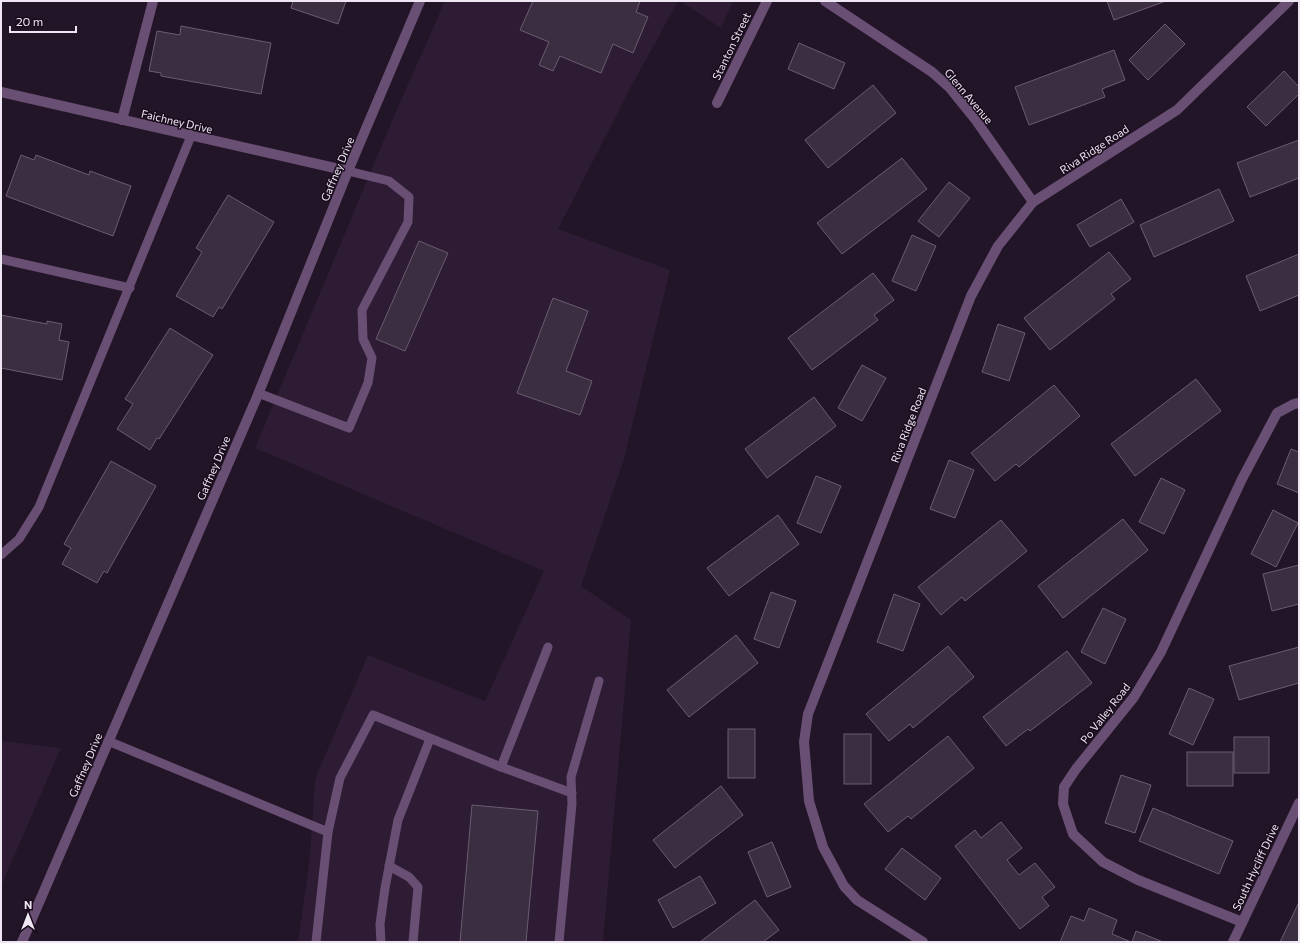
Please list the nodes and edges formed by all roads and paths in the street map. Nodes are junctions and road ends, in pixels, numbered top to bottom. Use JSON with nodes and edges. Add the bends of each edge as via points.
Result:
{"nodes":[{"id":1,"x":152,"y":1,"type":"edge"},
{"id":2,"x":420,"y":1,"type":"edge"},
{"id":3,"x":767,"y":1,"type":"edge"},
{"id":4,"x":825,"y":1,"type":"edge"},
{"id":5,"x":1289,"y":1,"type":"edge"},
{"id":6,"x":1,"y":92,"type":"edge"},
{"id":7,"x":716,"y":103,"type":"dead end"},
{"id":8,"x":122,"y":120,"type":"junction"},
{"id":9,"x":191,"y":136,"type":"junction"},
{"id":10,"x":348,"y":171,"type":"junction"},
{"id":11,"x":1033,"y":202,"type":"junction"},
{"id":12,"x":1,"y":259,"type":"edge"},
{"id":13,"x":130,"y":288,"type":"junction"},
{"id":14,"x":258,"y":393,"type":"junction"},
{"id":15,"x":1299,"y":403,"type":"edge"},
{"id":16,"x":1,"y":555,"type":"edge"},
{"id":17,"x":548,"y":647,"type":"dead end"},
{"id":18,"x":599,"y":681,"type":"dead end"},
{"id":19,"x":430,"y":739,"type":"junction"},
{"id":20,"x":108,"y":741,"type":"junction"},
{"id":21,"x":501,"y":767,"type":"junction"},
{"id":22,"x":572,"y":793,"type":"junction"},
{"id":23,"x":1299,"y":803,"type":"edge"},
{"id":24,"x":328,"y":832,"type":"junction"},
{"id":25,"x":389,"y":866,"type":"junction"},
{"id":26,"x":1242,"y":922,"type":"junction"},
{"id":27,"x":22,"y":942,"type":"edge"},
{"id":28,"x":316,"y":942,"type":"edge"},
{"id":29,"x":381,"y":942,"type":"edge"},
{"id":30,"x":413,"y":942,"type":"edge"},
{"id":31,"x":559,"y":942,"type":"edge"},
{"id":32,"x":923,"y":942,"type":"edge"},
{"id":33,"x":1233,"y":942,"type":"edge"}],
"edges":[{"from":1,"to":8,"type":"street"},
{"from":2,"to":10,"type":"street","name":"Gaffney Drive"},
{"from":3,"to":7,"type":"street","name":"Stanton Street"},
{"from":4,"to":11,"type":"street","name":"Glenn Avenue","via":[[941,80],[975,119]]},
{"from":5,"to":11,"type":"street","name":"Riva Ridge Road","via":[[1177,110]]},
{"from":6,"to":8,"type":"street","name":"Faichney Drive"},
{"from":8,"to":9,"type":"street","name":"Faichney Drive"},
{"from":9,"to":10,"type":"street","name":"Faichney Drive"},
{"from":9,"to":13,"type":"lane"},
{"from":10,"to":14,"type":"street","name":"Gaffney Drive"},
{"from":10,"to":14,"type":"lane","via":[[389,181],[409,197],[408,222],[362,310],[363,338],[372,358],[368,383],[349,428]]},
{"from":11,"to":32,"type":"street","name":"Riva Ridge Road","via":[[998,246],[971,296],[808,714],[804,742],[809,801],[823,847],[844,886],[857,900]]},
{"from":12,"to":13,"type":"lane"},
{"from":13,"to":16,"type":"lane","via":[[39,507],[19,539]]},
{"from":14,"to":20,"type":"street","name":"Gaffney Drive"},
{"from":15,"to":26,"type":"street","name":"Po Valley Road","via":[[1277,413],[1242,479],[1157,658],[1134,697],[1064,787],[1063,804],[1072,834],[1103,862],[1138,880]]},
{"from":17,"to":21,"type":"lane"},
{"from":18,"to":22,"type":"lane","via":[[571,777]]},
{"from":19,"to":21,"type":"lane"},
{"from":19,"to":24,"type":"lane","via":[[373,716],[340,778]]},
{"from":19,"to":25,"type":"lane","via":[[398,820]]},
{"from":20,"to":24,"type":"lane"},
{"from":20,"to":27,"type":"street","name":"Gaffney Drive"},
{"from":21,"to":22,"type":"lane"},
{"from":22,"to":31,"type":"lane"},
{"from":23,"to":26,"type":"street","name":"South Hycliff Drive"},
{"from":24,"to":28,"type":"lane"},
{"from":25,"to":29,"type":"lane","via":[[380,924]]},
{"from":25,"to":30,"type":"lane","via":[[409,877],[418,887]]},
{"from":26,"to":33,"type":"street","name":"South Hycliff Drive"}]}
